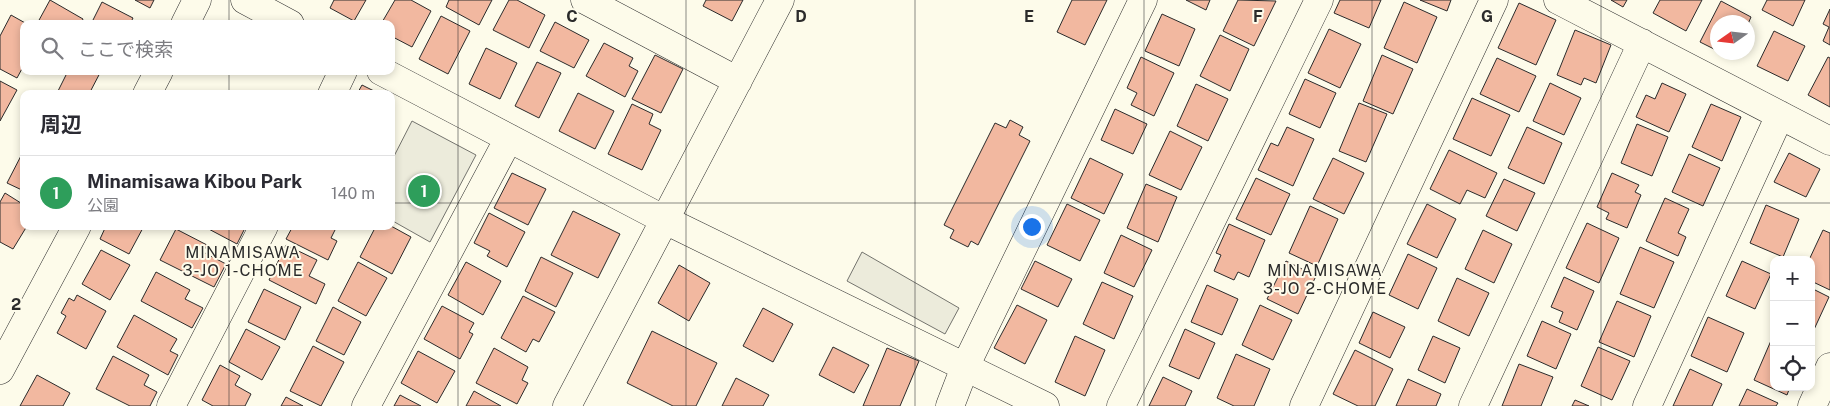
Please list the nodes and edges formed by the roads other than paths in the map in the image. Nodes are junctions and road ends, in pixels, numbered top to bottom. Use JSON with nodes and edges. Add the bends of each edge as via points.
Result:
{"nodes":[{"id":1,"x":197,"y":0,"type":"edge"},
{"id":2,"x":245,"y":0,"type":"edge"},
{"id":3,"x":585,"y":0,"type":"edge"},
{"id":4,"x":780,"y":0,"type":"edge"},
{"id":5,"x":1143,"y":0,"type":"edge"},
{"id":6,"x":1318,"y":0,"type":"edge"},
{"id":7,"x":1494,"y":0,"type":"edge"},
{"id":8,"x":1558,"y":0,"type":"edge"},
{"id":9,"x":187,"y":20,"type":"edge"},
{"id":10,"x":282,"y":20,"type":"edge"},
{"id":11,"x":1642,"y":43,"type":"junction"},
{"id":12,"x":157,"y":75,"type":"edge"},
{"id":13,"x":341,"y":75,"type":"edge"},
{"id":14,"x":389,"y":75,"type":"edge"},
{"id":15,"x":738,"y":81,"type":"junction"},
{"id":16,"x":149,"y":90,"type":"edge"},
{"id":17,"x":334,"y":90,"type":"edge"},
{"id":18,"x":1780,"y":115,"type":"junction"},
{"id":19,"x":509,"y":138,"type":"junction"},
{"id":20,"x":1830,"y":141,"type":"edge"},
{"id":21,"x":665,"y":220,"type":"junction"},
{"id":22,"x":74,"y":230,"type":"edge"},
{"id":23,"x":262,"y":230,"type":"edge"},
{"id":24,"x":965,"y":367,"type":"junction"},
{"id":25,"x":1830,"y":367,"type":"edge"},
{"id":26,"x":0,"y":370,"type":"edge"},
{"id":27,"x":171,"y":406,"type":"edge"},
{"id":28,"x":366,"y":406,"type":"edge"},
{"id":29,"x":566,"y":406,"type":"edge"},
{"id":30,"x":950,"y":406,"type":"edge"},
{"id":31,"x":1045,"y":406,"type":"edge"},
{"id":32,"x":1121,"y":406,"type":"edge"},
{"id":33,"x":1304,"y":406,"type":"edge"},
{"id":34,"x":1473,"y":406,"type":"edge"},
{"id":35,"x":1647,"y":406,"type":"edge"},
{"id":36,"x":1812,"y":406,"type":"edge"}],
"edges":[{"from":1,"to":9,"type":"street"},
{"from":2,"to":10,"type":"street"},
{"from":3,"to":15,"type":"street"},
{"from":4,"to":15,"type":"street"},
{"from":5,"to":24,"type":"street"},
{"from":6,"to":32,"type":"street"},
{"from":7,"to":33,"type":"street"},
{"from":8,"to":11,"type":"street"},
{"from":11,"to":18,"type":"street"},
{"from":11,"to":34,"type":"street"},
{"from":12,"to":16,"type":"street"},
{"from":13,"to":17,"type":"street"},
{"from":14,"to":19,"type":"street"},
{"from":15,"to":21,"type":"street"},
{"from":18,"to":20,"type":"street"},
{"from":18,"to":35,"type":"street"},
{"from":19,"to":21,"type":"street"},
{"from":19,"to":28,"type":"street"},
{"from":21,"to":24,"type":"street"},
{"from":21,"to":29,"type":"street"},
{"from":22,"to":26,"type":"street"},
{"from":23,"to":27,"type":"street"},
{"from":24,"to":30,"type":"street"},
{"from":24,"to":31,"type":"street"},
{"from":25,"to":36,"type":"street"}]}
